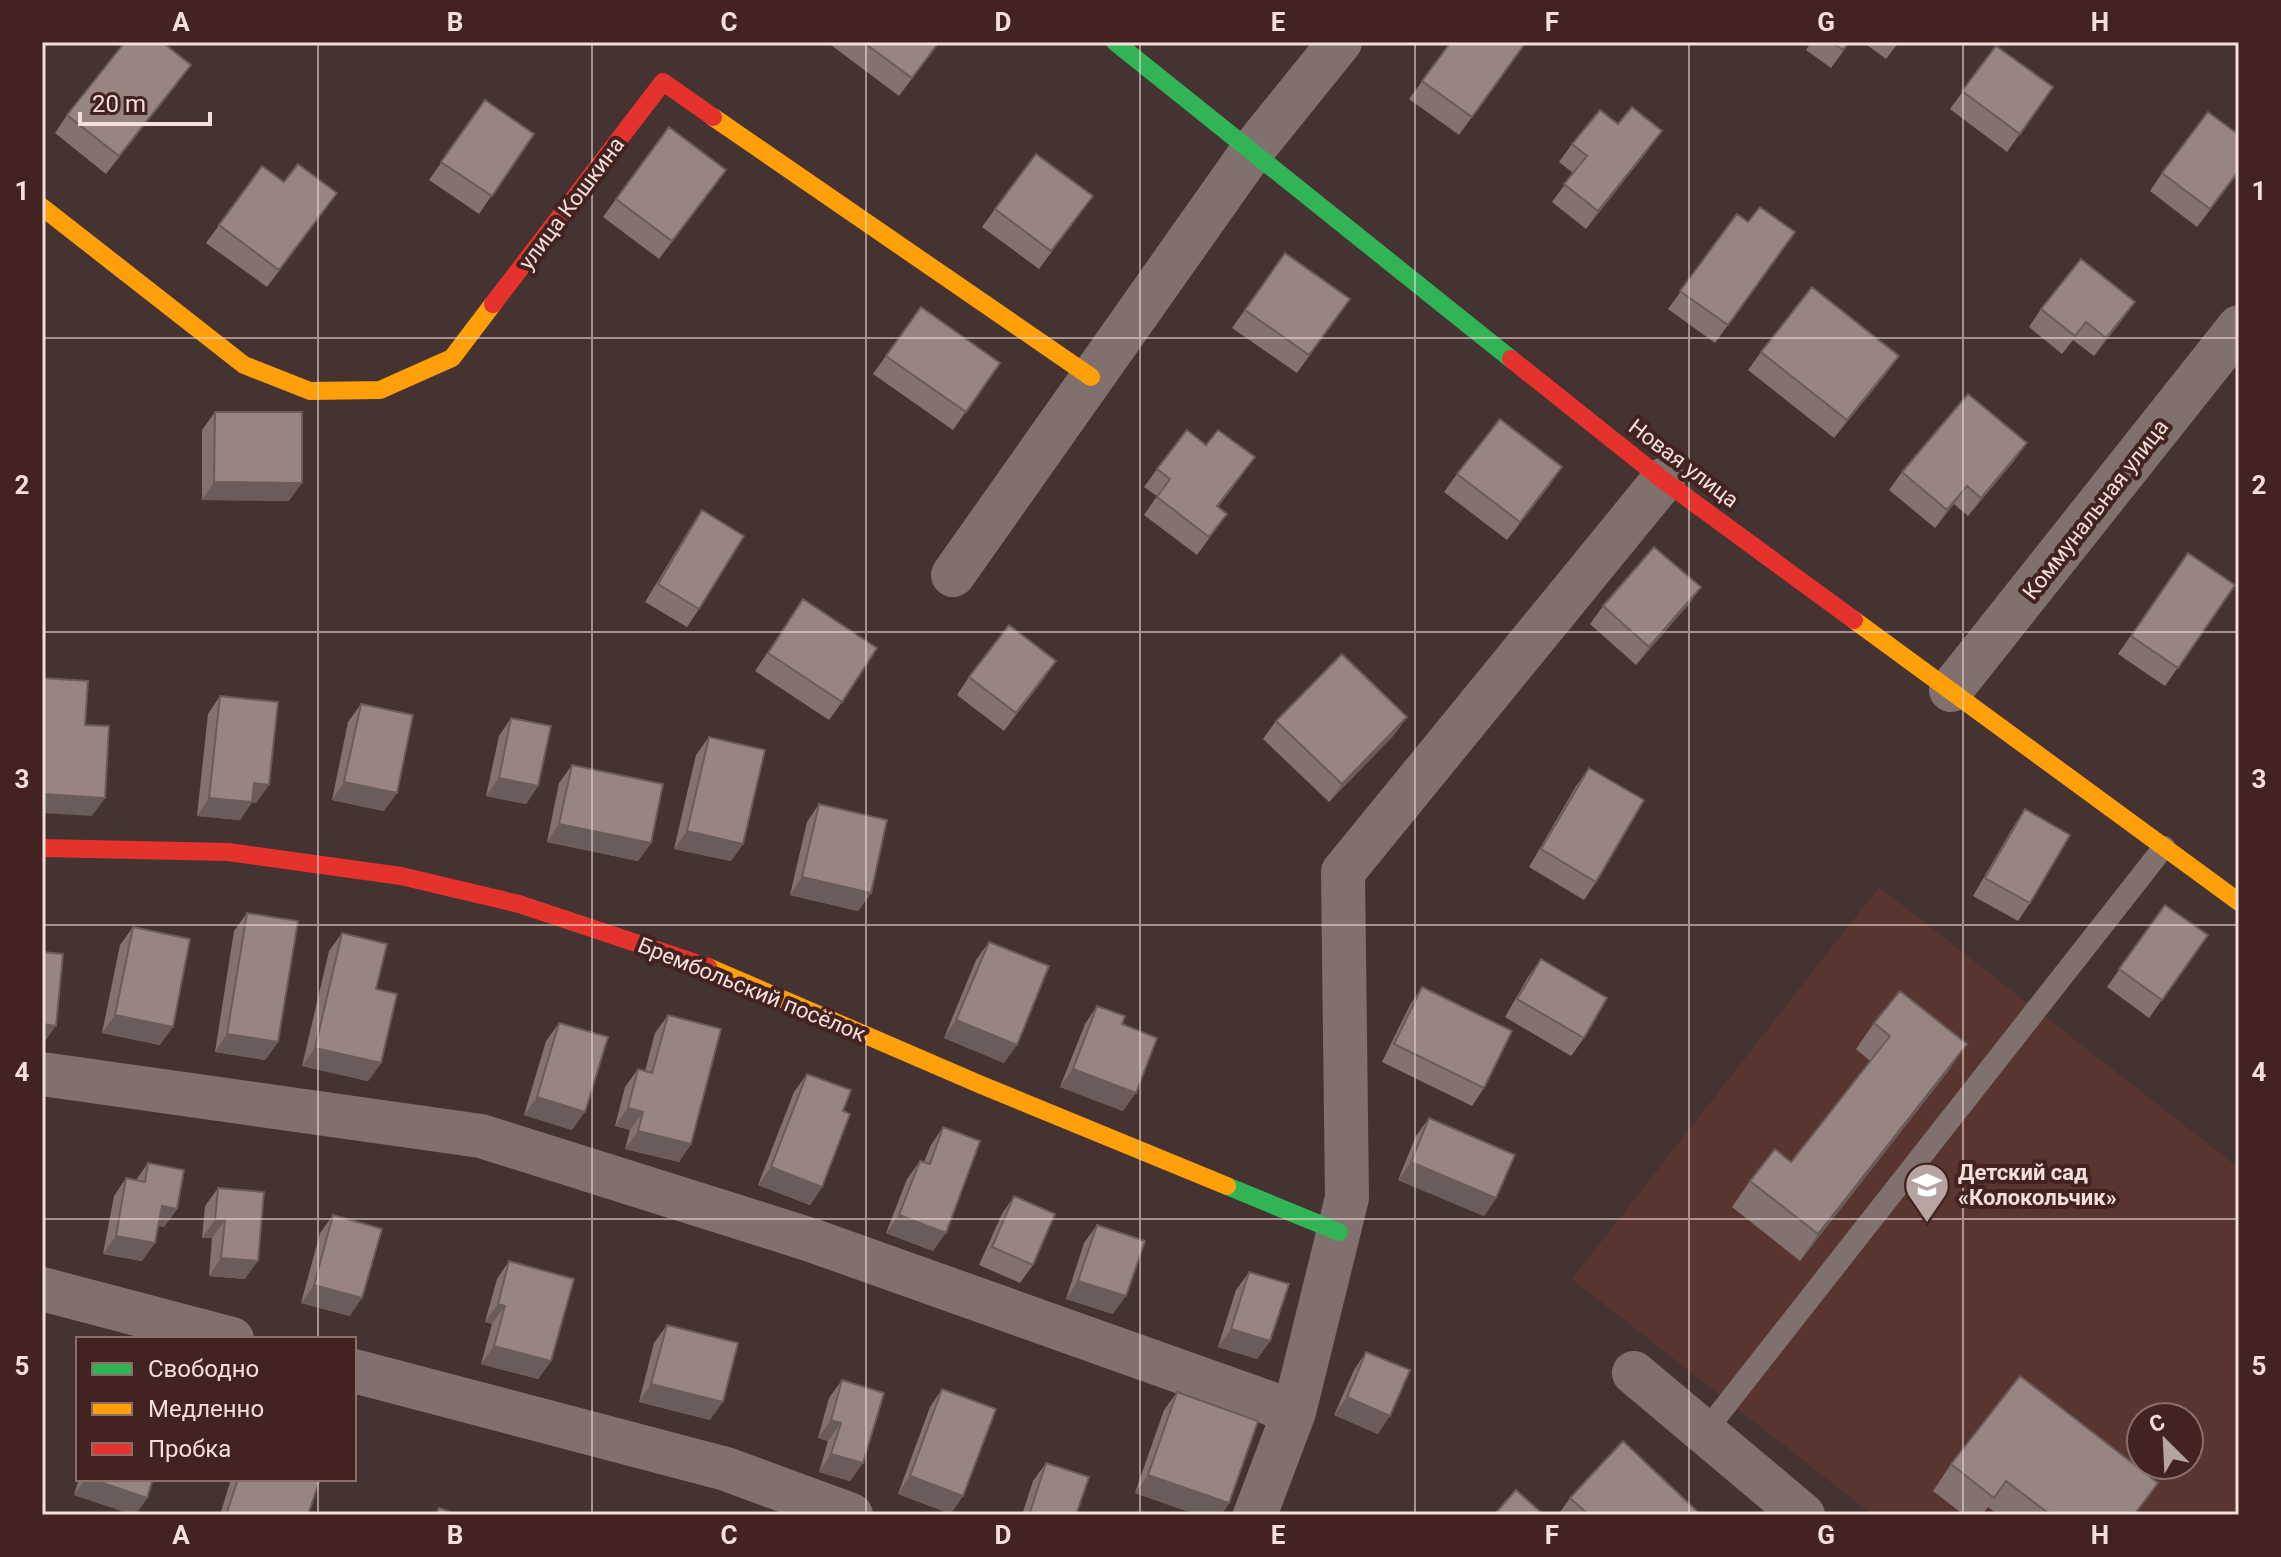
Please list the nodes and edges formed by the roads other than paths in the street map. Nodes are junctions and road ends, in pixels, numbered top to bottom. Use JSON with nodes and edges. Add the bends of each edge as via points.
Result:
{"nodes":[{"id":1,"x":1115,"y":42,"type":"edge"},
{"id":2,"x":1340,"y":42,"type":"edge"},
{"id":3,"x":1252,"y":151,"type":"junction"},
{"id":4,"x":42,"y":207,"type":"edge"},
{"id":5,"x":2239,"y":327,"type":"edge"},
{"id":6,"x":1091,"y":377,"type":"junction"},
{"id":7,"x":1663,"y":480,"type":"junction"},
{"id":8,"x":953,"y":575,"type":"dead end"},
{"id":9,"x":1951,"y":690,"type":"junction"},
{"id":10,"x":2164,"y":847,"type":"junction"},
{"id":11,"x":42,"y":848,"type":"edge"},
{"id":12,"x":2239,"y":902,"type":"edge"},
{"id":13,"x":42,"y":1074,"type":"edge"},
{"id":14,"x":1339,"y":1232,"type":"junction"},
{"id":15,"x":42,"y":1289,"type":"edge"},
{"id":16,"x":224,"y":1337,"type":"edge"},
{"id":17,"x":356,"y":1372,"type":"edge"},
{"id":18,"x":1634,"y":1373,"type":"dead end"},
{"id":19,"x":1294,"y":1412,"type":"junction"},
{"id":20,"x":1704,"y":1433,"type":"junction"},
{"id":21,"x":851,"y":1515,"type":"edge"},
{"id":22,"x":1255,"y":1515,"type":"edge"},
{"id":23,"x":1803,"y":1515,"type":"edge"}],
"edges":[{"from":1,"to":3,"type":"street","name":"Новая улица"},
{"from":2,"to":3,"type":"street"},
{"from":3,"to":6,"type":"street"},
{"from":3,"to":7,"type":"street","name":"Новая улица"},
{"from":4,"to":6,"type":"street","name":"улица Кошкина","via":[[244,365],[310,391],[380,390],[452,358],[663,82]]},
{"from":5,"to":9,"type":"street","name":"Коммунальная улица"},
{"from":6,"to":8,"type":"street"},
{"from":7,"to":9,"type":"street","name":"Новая улица"},
{"from":7,"to":14,"type":"street","via":[[1343,872],[1347,1198]]},
{"from":9,"to":10,"type":"street","name":"Новая улица"},
{"from":10,"to":12,"type":"street","name":"Новая улица"},
{"from":10,"to":20,"type":"lane"},
{"from":11,"to":14,"type":"street","name":"Брембольский посёлок","via":[[228,852],[401,876],[519,904],[687,958]]},
{"from":13,"to":19,"type":"street","via":[[481,1136],[811,1240]]},
{"from":14,"to":19,"type":"street"},
{"from":15,"to":16,"type":"street"},
{"from":17,"to":21,"type":"street","via":[[726,1469]]},
{"from":18,"to":20,"type":"street"},
{"from":19,"to":22,"type":"street"},
{"from":20,"to":23,"type":"street"}]}
